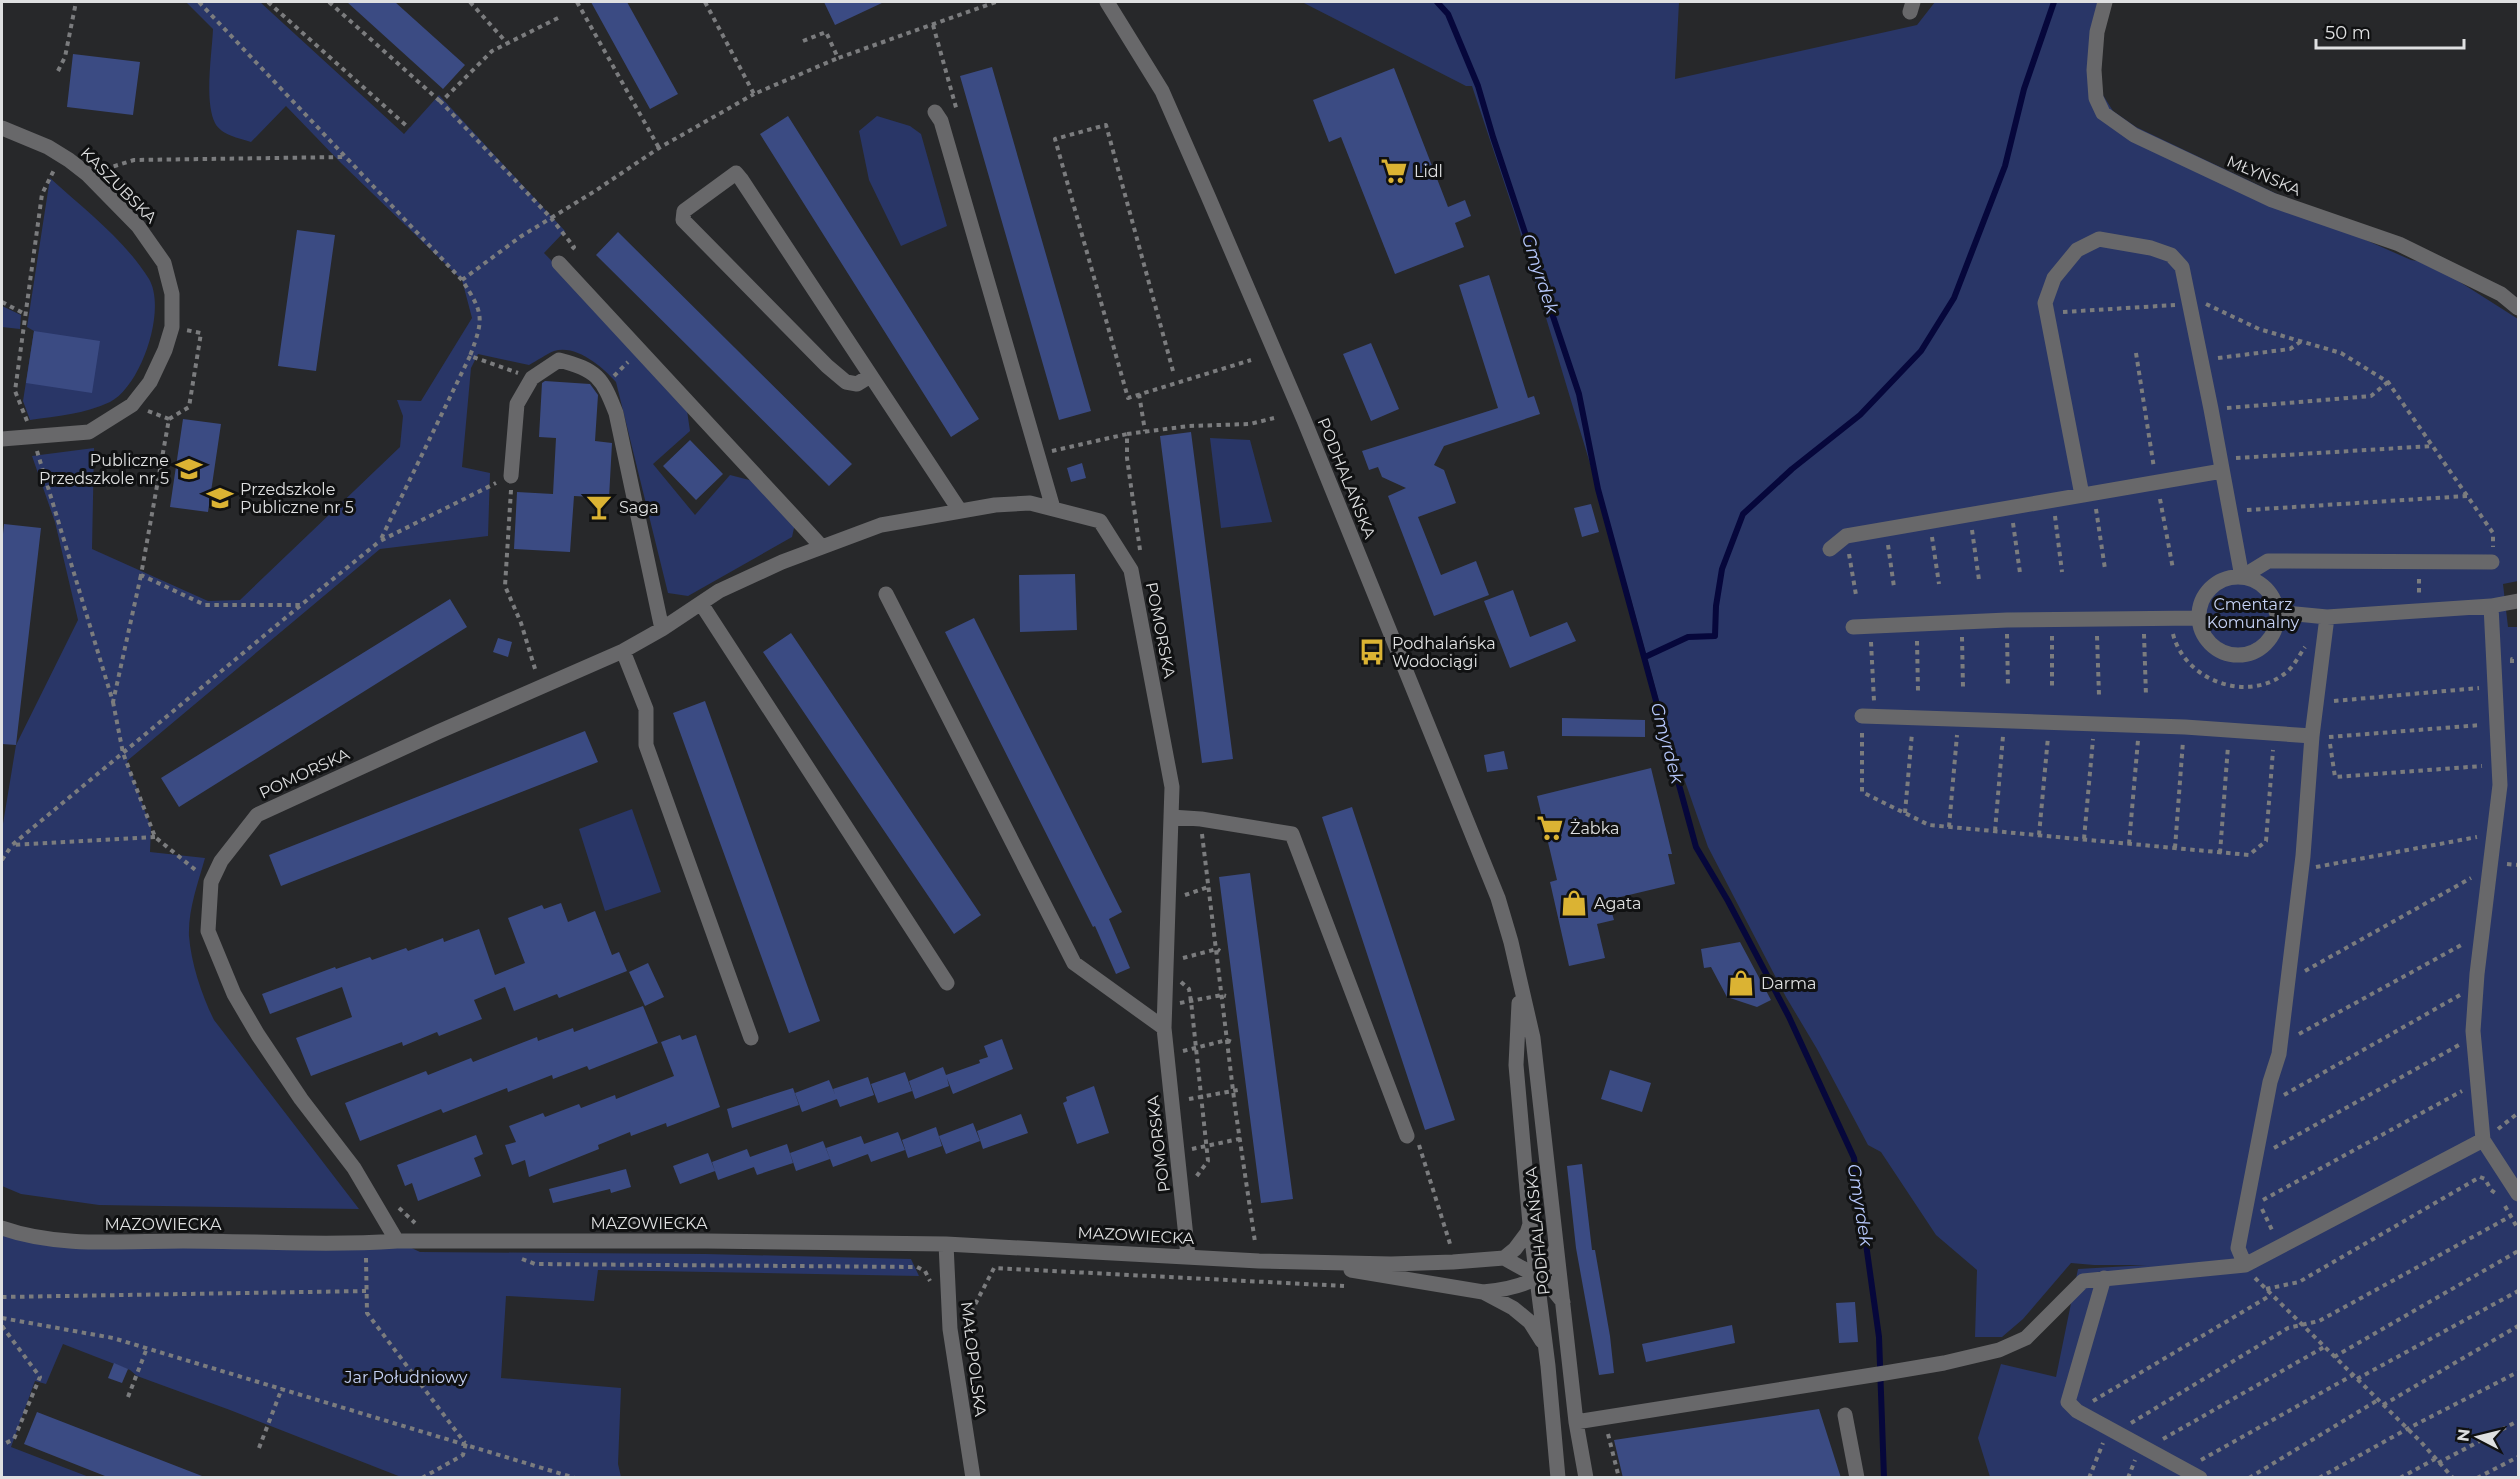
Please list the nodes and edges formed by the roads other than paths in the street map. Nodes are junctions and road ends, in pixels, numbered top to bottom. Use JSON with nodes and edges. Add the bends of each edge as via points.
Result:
{"nodes":[{"id":1,"x":1107,"y":2,"type":"edge"},
{"id":2,"x":2105,"y":2,"type":"edge"},
{"id":3,"x":938,"y":116,"type":"road end"},
{"id":4,"x":2,"y":128,"type":"edge"},
{"id":5,"x":559,"y":263,"type":"road end"},
{"id":6,"x":2518,"y":308,"type":"edge"},
{"id":7,"x":870,"y":376,"type":"junction"},
{"id":8,"x":2,"y":439,"type":"edge"},
{"id":9,"x":2221,"y":465,"type":"junction"},
{"id":10,"x":511,"y":476,"type":"road end"},
{"id":11,"x":2088,"y":494,"type":"junction"},
{"id":12,"x":1053,"y":508,"type":"junction"},
{"id":13,"x":960,"y":511,"type":"junction"},
{"id":14,"x":822,"y":546,"type":"junction"},
{"id":15,"x":1830,"y":549,"type":"dead end"},
{"id":16,"x":2492,"y":562,"type":"road end"},
{"id":17,"x":2242,"y":577,"type":"junction"},
{"id":18,"x":885,"y":594,"type":"dead end"},
{"id":19,"x":2518,"y":601,"type":"edge"},
{"id":20,"x":702,"y":605,"type":"junction"},
{"id":21,"x":2491,"y":606,"type":"junction"},
{"id":22,"x":2276,"y":612,"type":"junction"},
{"id":23,"x":2319,"y":616,"type":"junction"},
{"id":24,"x":2199,"y":618,"type":"junction"},
{"id":25,"x":1853,"y":627,"type":"dead end"},
{"id":26,"x":662,"y":629,"type":"junction"},
{"id":27,"x":622,"y":651,"type":"junction"},
{"id":28,"x":1868,"y":716,"type":"road end"},
{"id":29,"x":2312,"y":736,"type":"junction"},
{"id":30,"x":1171,"y":817,"type":"junction"},
{"id":31,"x":1520,"y":982,"type":"junction"},
{"id":32,"x":947,"y":983,"type":"dead end"},
{"id":33,"x":1164,"y":1028,"type":"junction"},
{"id":34,"x":751,"y":1038,"type":"dead end"},
{"id":35,"x":1407,"y":1136,"type":"road end"},
{"id":36,"x":2483,"y":1140,"type":"junction"},
{"id":37,"x":2518,"y":1194,"type":"edge"},
{"id":38,"x":1530,"y":1224,"type":"junction"},
{"id":39,"x":2,"y":1228,"type":"edge"},
{"id":40,"x":398,"y":1241,"type":"junction"},
{"id":41,"x":946,"y":1244,"type":"junction"},
{"id":42,"x":1556,"y":1245,"type":"junction"},
{"id":43,"x":1188,"y":1256,"type":"junction"},
{"id":44,"x":1504,"y":1258,"type":"junction"},
{"id":45,"x":1297,"y":1262,"type":"junction"},
{"id":46,"x":2245,"y":1265,"type":"junction"},
{"id":47,"x":1536,"y":1276,"type":"junction"},
{"id":48,"x":2104,"y":1278,"type":"junction"},
{"id":49,"x":1484,"y":1292,"type":"junction"},
{"id":50,"x":1563,"y":1303,"type":"junction"},
{"id":51,"x":1545,"y":1347,"type":"junction"},
{"id":52,"x":1845,"y":1415,"type":"dead end"},
{"id":53,"x":1576,"y":1422,"type":"junction"},
{"id":54,"x":973,"y":1478,"type":"edge"},
{"id":55,"x":1558,"y":1478,"type":"edge"},
{"id":56,"x":1586,"y":1478,"type":"edge"},
{"id":57,"x":1857,"y":1478,"type":"edge"},
{"id":58,"x":2200,"y":1478,"type":"edge"}],
"edges":[{"from":1,"to":31,"type":"street","name":"PODHALAŃSKA","via":[[1162,91],[1305,420],[1498,898]]},
{"from":2,"to":6,"type":"street","name":"MŁYŃSKA","via":[[2097,32],[2094,70],[2096,98],[2103,113],[2134,135],[2272,200],[2399,244],[2501,294]]},
{"from":3,"to":12,"type":"street"},
{"from":4,"to":8,"type":"street","name":"KASZUBSKA","via":[[48,147],[87,174],[138,225],[164,263],[172,294],[172,327],[165,350],[150,382],[132,405],[88,432]]},
{"from":5,"to":14,"type":"street"},
{"from":7,"to":7,"type":"street","via":[[858,384],[846,382],[827,366],[683,220],[684,211],[736,173]]},
{"from":7,"to":13,"type":"street"},
{"from":9,"to":11,"type":"street"},
{"from":9,"to":11,"type":"street","via":[[2182,267],[2171,255],[2151,248],[2099,240],[2077,250],[2054,278],[2045,303]]},
{"from":9,"to":17,"type":"street"},
{"from":10,"to":26,"type":"street","via":[[517,404],[532,378],[559,360],[584,367],[605,384],[616,413]]},
{"from":11,"to":15,"type":"street","via":[[1846,536]]},
{"from":12,"to":13,"type":"street","name":"POMORSKA","via":[[1030,503]]},
{"from":12,"to":30,"type":"street","name":"POMORSKA","via":[[1100,521],[1131,570],[1172,787]]},
{"from":13,"to":14,"type":"street","name":"POMORSKA","via":[[881,525]]},
{"from":14,"to":20,"type":"street","name":"POMORSKA","via":[[719,591]]},
{"from":16,"to":17,"type":"street","via":[[2268,561]]},
{"from":17,"to":22,"type":"street","via":[[2265,588]]},
{"from":17,"to":24,"type":"street","via":[[2216,583],[2206,592]]},
{"from":18,"to":33,"type":"street","via":[[1074,963]]},
{"from":19,"to":21,"type":"street"},
{"from":20,"to":26,"type":"street","name":"POMORSKA"},
{"from":20,"to":32,"type":"street"},
{"from":21,"to":23,"type":"street"},
{"from":21,"to":36,"type":"street","via":[[2500,785],[2473,1031]]},
{"from":22,"to":23,"type":"street"},
{"from":22,"to":24,"type":"street","via":[[2276,624],[2267,640],[2253,651],[2241,654],[2217,649],[2205,635]]},
{"from":23,"to":29,"type":"street"},
{"from":24,"to":25,"type":"street"},
{"from":26,"to":27,"type":"street","name":"POMORSKA"},
{"from":27,"to":34,"type":"street","via":[[646,709],[646,745]]},
{"from":27,"to":40,"type":"street","name":"POMORSKA","via":[[257,815],[221,861],[211,882],[208,931],[234,994],[301,1099],[354,1168]]},
{"from":28,"to":29,"type":"street","via":[[2185,727]]},
{"from":29,"to":46,"type":"street","via":[[2280,1045],[2238,1248]]},
{"from":30,"to":33,"type":"street","name":"POMORSKA"},
{"from":30,"to":35,"type":"street","via":[[1292,834]]},
{"from":31,"to":38,"type":"street","name":"PODHALAŃSKA","via":[[1516,1065]]},
{"from":31,"to":42,"type":"street","name":"PODHALAŃSKA","via":[[1533,1038]]},
{"from":33,"to":43,"type":"street","name":"POMORSKA"},
{"from":36,"to":37,"type":"street"},
{"from":36,"to":46,"type":"street"},
{"from":38,"to":44,"type":"street","via":[[1515,1249]]},
{"from":38,"to":47,"type":"street","name":"PODHALAŃSKA"},
{"from":39,"to":40,"type":"street","name":"MAZOWIECKA","via":[[93,1243]]},
{"from":40,"to":41,"type":"street","name":"MAZOWIECKA"},
{"from":41,"to":43,"type":"street","name":"MAZOWIECKA"},
{"from":41,"to":54,"type":"street","name":"MAŁOPOLSKA","via":[[950,1329]]},
{"from":42,"to":47,"type":"street","name":"MAZOWIECKA","via":[[1551,1263]]},
{"from":42,"to":50,"type":"street","name":"PODHALAŃSKA"},
{"from":43,"to":45,"type":"street","name":"MAZOWIECKA"},
{"from":44,"to":45,"type":"street","name":"MAZOWIECKA","via":[[1391,1264]]},
{"from":44,"to":47,"type":"street"},
{"from":45,"to":49,"type":"street","name":"MAZOWIECKA"},
{"from":46,"to":48,"type":"street"},
{"from":47,"to":49,"type":"street","name":"MAZOWIECKA","via":[[1513,1288]]},
{"from":47,"to":50,"type":"street","via":[[1547,1282]]},
{"from":47,"to":51,"type":"street","name":"PODHALAŃSKA"},
{"from":48,"to":53,"type":"street","via":[[2083,1281],[2026,1338],[1999,1350],[1869,1376]]},
{"from":48,"to":58,"type":"street","via":[[2068,1402],[2077,1411]]},
{"from":49,"to":51,"type":"street","name":"MAZOWIECKA","via":[[1530,1322]]},
{"from":50,"to":53,"type":"street","name":"PODHALAŃSKA"},
{"from":51,"to":55,"type":"street","name":"PODHALAŃSKA"},
{"from":52,"to":57,"type":"street"},
{"from":53,"to":56,"type":"street","name":"PODHALAŃSKA"}]}
